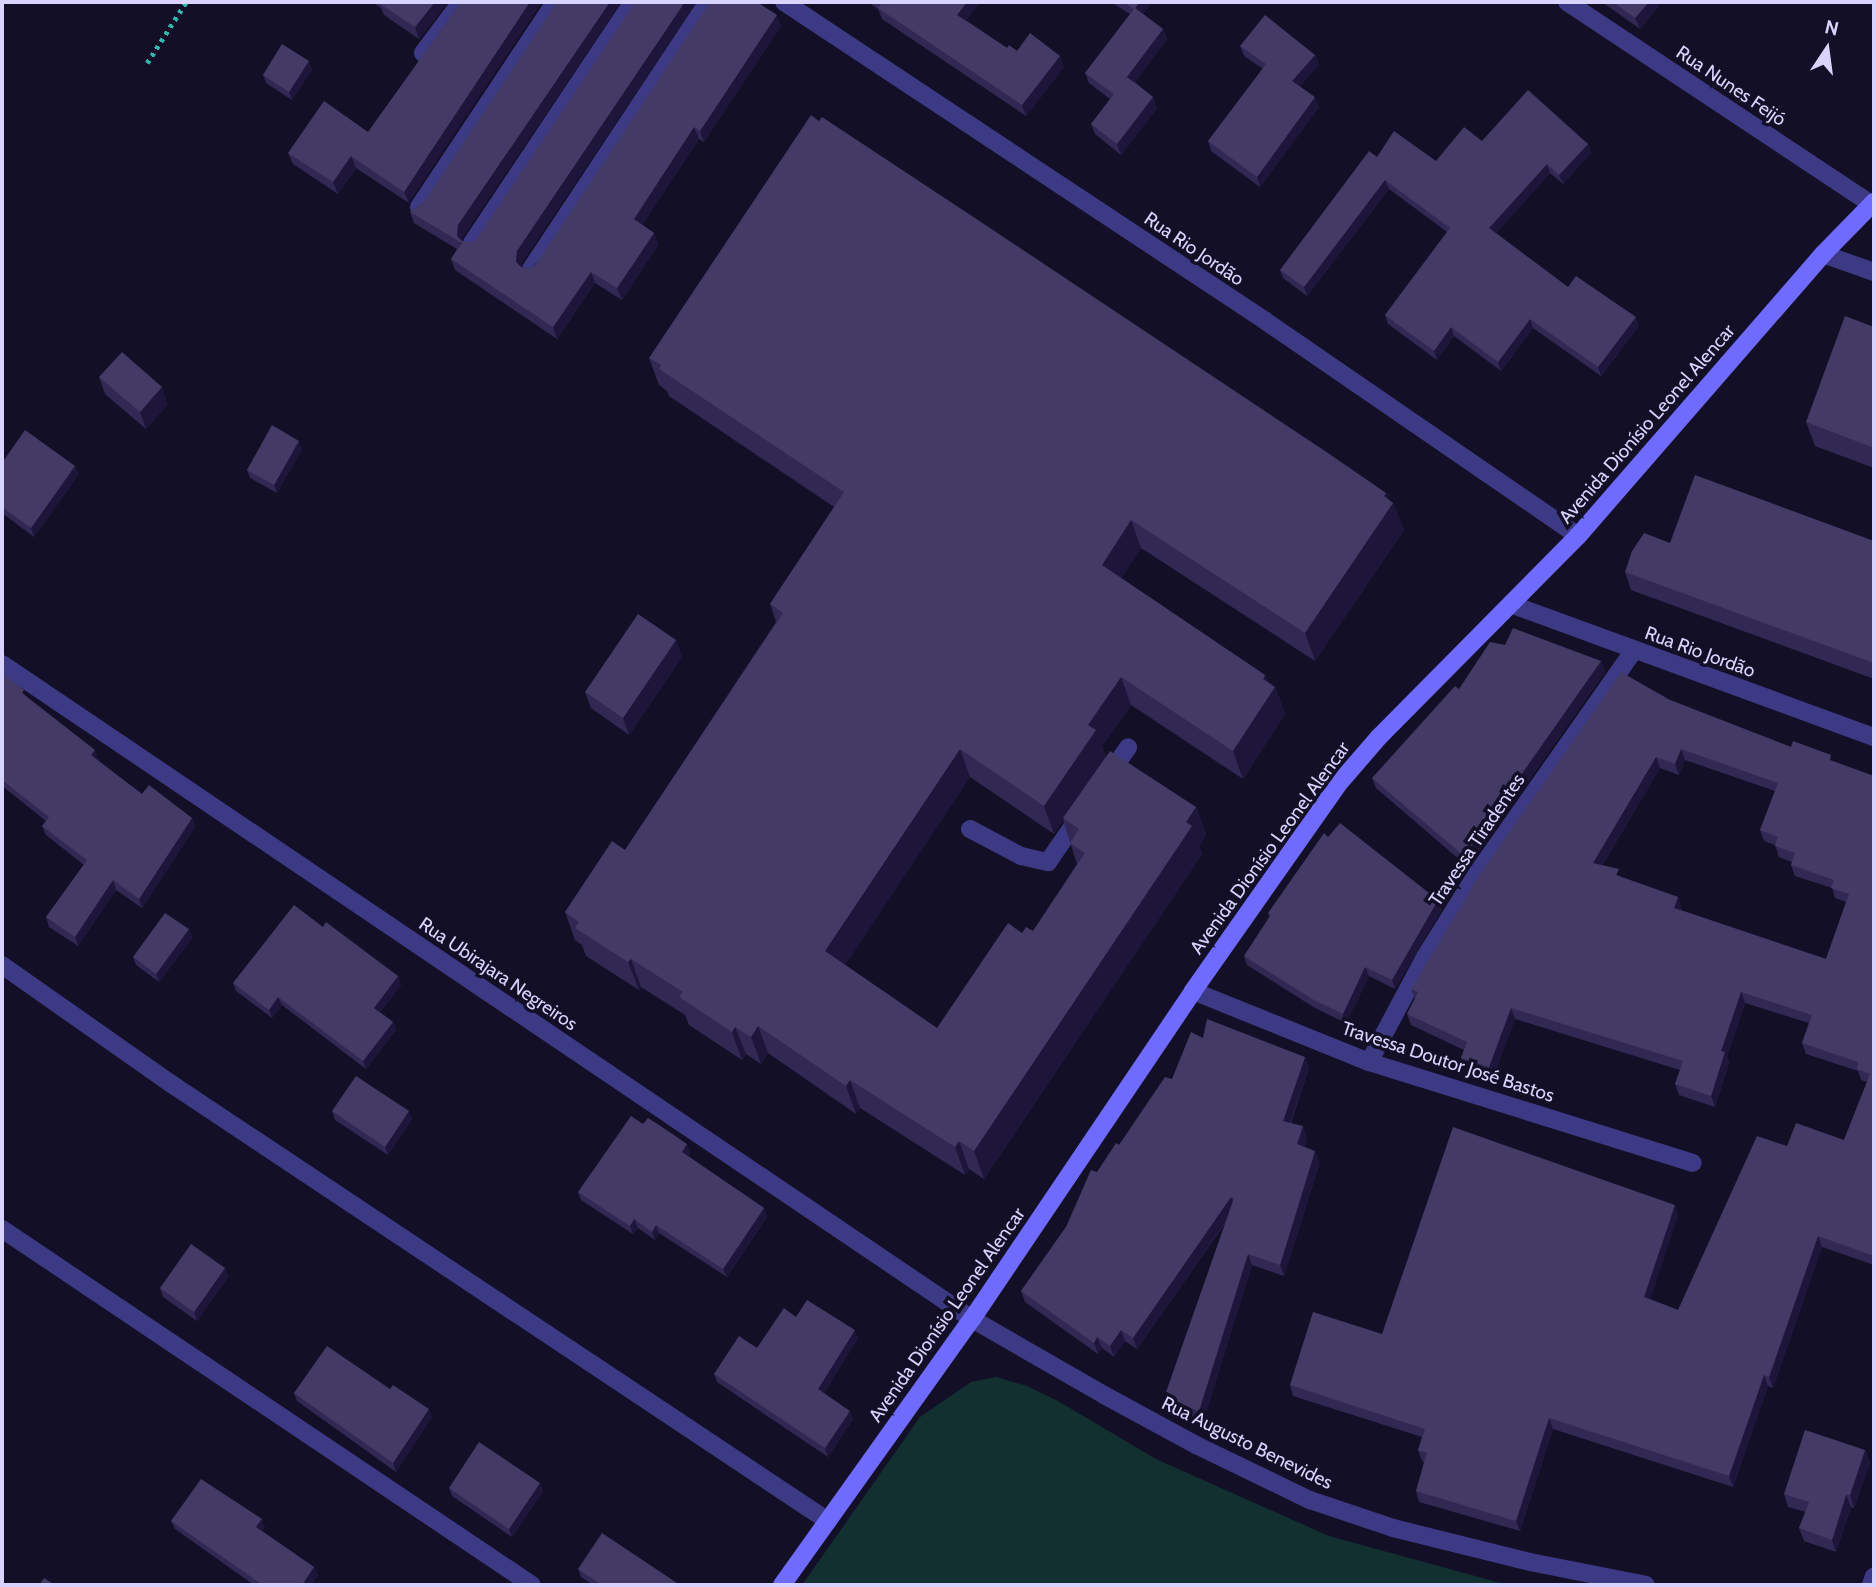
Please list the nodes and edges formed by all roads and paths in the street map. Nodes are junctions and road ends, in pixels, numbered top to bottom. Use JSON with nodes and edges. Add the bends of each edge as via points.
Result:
{"nodes":[{"id":1,"x":186,"y":2,"type":"edge"},
{"id":2,"x":461,"y":2,"type":"edge"},
{"id":3,"x":555,"y":2,"type":"edge"},
{"id":4,"x":633,"y":2,"type":"edge"},
{"id":5,"x":708,"y":2,"type":"edge"},
{"id":6,"x":784,"y":2,"type":"edge"},
{"id":7,"x":1567,"y":2,"type":"edge"},
{"id":8,"x":423,"y":53,"type":"edge"},
{"id":9,"x":147,"y":63,"type":"dead end"},
{"id":10,"x":1873,"y":203,"type":"edge"},
{"id":11,"x":419,"y":208,"type":"edge"},
{"id":12,"x":471,"y":243,"type":"edge"},
{"id":13,"x":1823,"y":254,"type":"junction"},
{"id":14,"x":531,"y":270,"type":"edge"},
{"id":15,"x":1874,"y":272,"type":"edge"},
{"id":16,"x":1578,"y":536,"type":"junction"},
{"id":17,"x":1513,"y":605,"type":"junction"},
{"id":18,"x":1634,"y":650,"type":"junction"},
{"id":19,"x":2,"y":664,"type":"edge"},
{"id":20,"x":1874,"y":737,"type":"edge"},
{"id":21,"x":1128,"y":747,"type":"dead end"},
{"id":22,"x":970,"y":829,"type":"dead end"},
{"id":23,"x":2,"y":965,"type":"edge"},
{"id":24,"x":1193,"y":991,"type":"junction"},
{"id":25,"x":1369,"y":1062,"type":"junction"},
{"id":26,"x":1693,"y":1163,"type":"dead end"},
{"id":27,"x":2,"y":1228,"type":"edge"},
{"id":28,"x":972,"y":1319,"type":"junction"},
{"id":29,"x":828,"y":1521,"type":"junction"},
{"id":30,"x":1874,"y":1576,"type":"edge"},
{"id":31,"x":532,"y":1585,"type":"edge"},
{"id":32,"x":782,"y":1585,"type":"edge"},
{"id":33,"x":1646,"y":1585,"type":"edge"},
{"id":34,"x":1871,"y":1585,"type":"edge"}],
"edges":[{"from":1,"to":9,"type":"path"},
{"from":2,"to":8,"type":"street"},
{"from":3,"to":11,"type":"street"},
{"from":4,"to":12,"type":"street"},
{"from":5,"to":14,"type":"street"},
{"from":6,"to":16,"type":"street","name":"Rua Rio Jordão","via":[[1264,320]]},
{"from":7,"to":10,"type":"street","name":"Rua Nunes Feijó"},
{"from":10,"to":13,"type":"main road","name":"Avenida Dionísio Leonel Alencar"},
{"from":13,"to":15,"type":"street"},
{"from":13,"to":16,"type":"main road","name":"Avenida Dionísio Leonel Alencar"},
{"from":16,"to":17,"type":"main road","name":"Avenida Dionísio Leonel Alencar"},
{"from":17,"to":18,"type":"street","name":"Rua Rio Jordão"},
{"from":17,"to":24,"type":"main road","name":"Avenida Dionísio Leonel Alencar","via":[[1396,719],[1340,782]]},
{"from":18,"to":20,"type":"street","name":"Rua Rio Jordão"},
{"from":18,"to":25,"type":"street","name":"Travessa Tiradentes","via":[[1476,875],[1425,957]]},
{"from":19,"to":28,"type":"street","name":"Rua Ubirajara Negreiros"},
{"from":21,"to":22,"type":"street","via":[[1048,862],[1021,856]]},
{"from":23,"to":29,"type":"street","via":[[173,1085]]},
{"from":24,"to":25,"type":"street","name":"Travessa Doutor José Bastos"},
{"from":24,"to":28,"type":"main road","name":"Avenida Dionísio Leonel Alencar"},
{"from":25,"to":26,"type":"street","name":"Travessa Doutor José Bastos"},
{"from":27,"to":31,"type":"street"},
{"from":28,"to":29,"type":"main road","name":"Avenida Dionísio Leonel Alencar"},
{"from":28,"to":33,"type":"street","name":"Rua Augusto Benevides","via":[[1196,1445],[1310,1500],[1393,1528]]},
{"from":29,"to":32,"type":"main road","name":"Avenida Dionísio Leonel Alencar"},
{"from":30,"to":34,"type":"street"}]}
